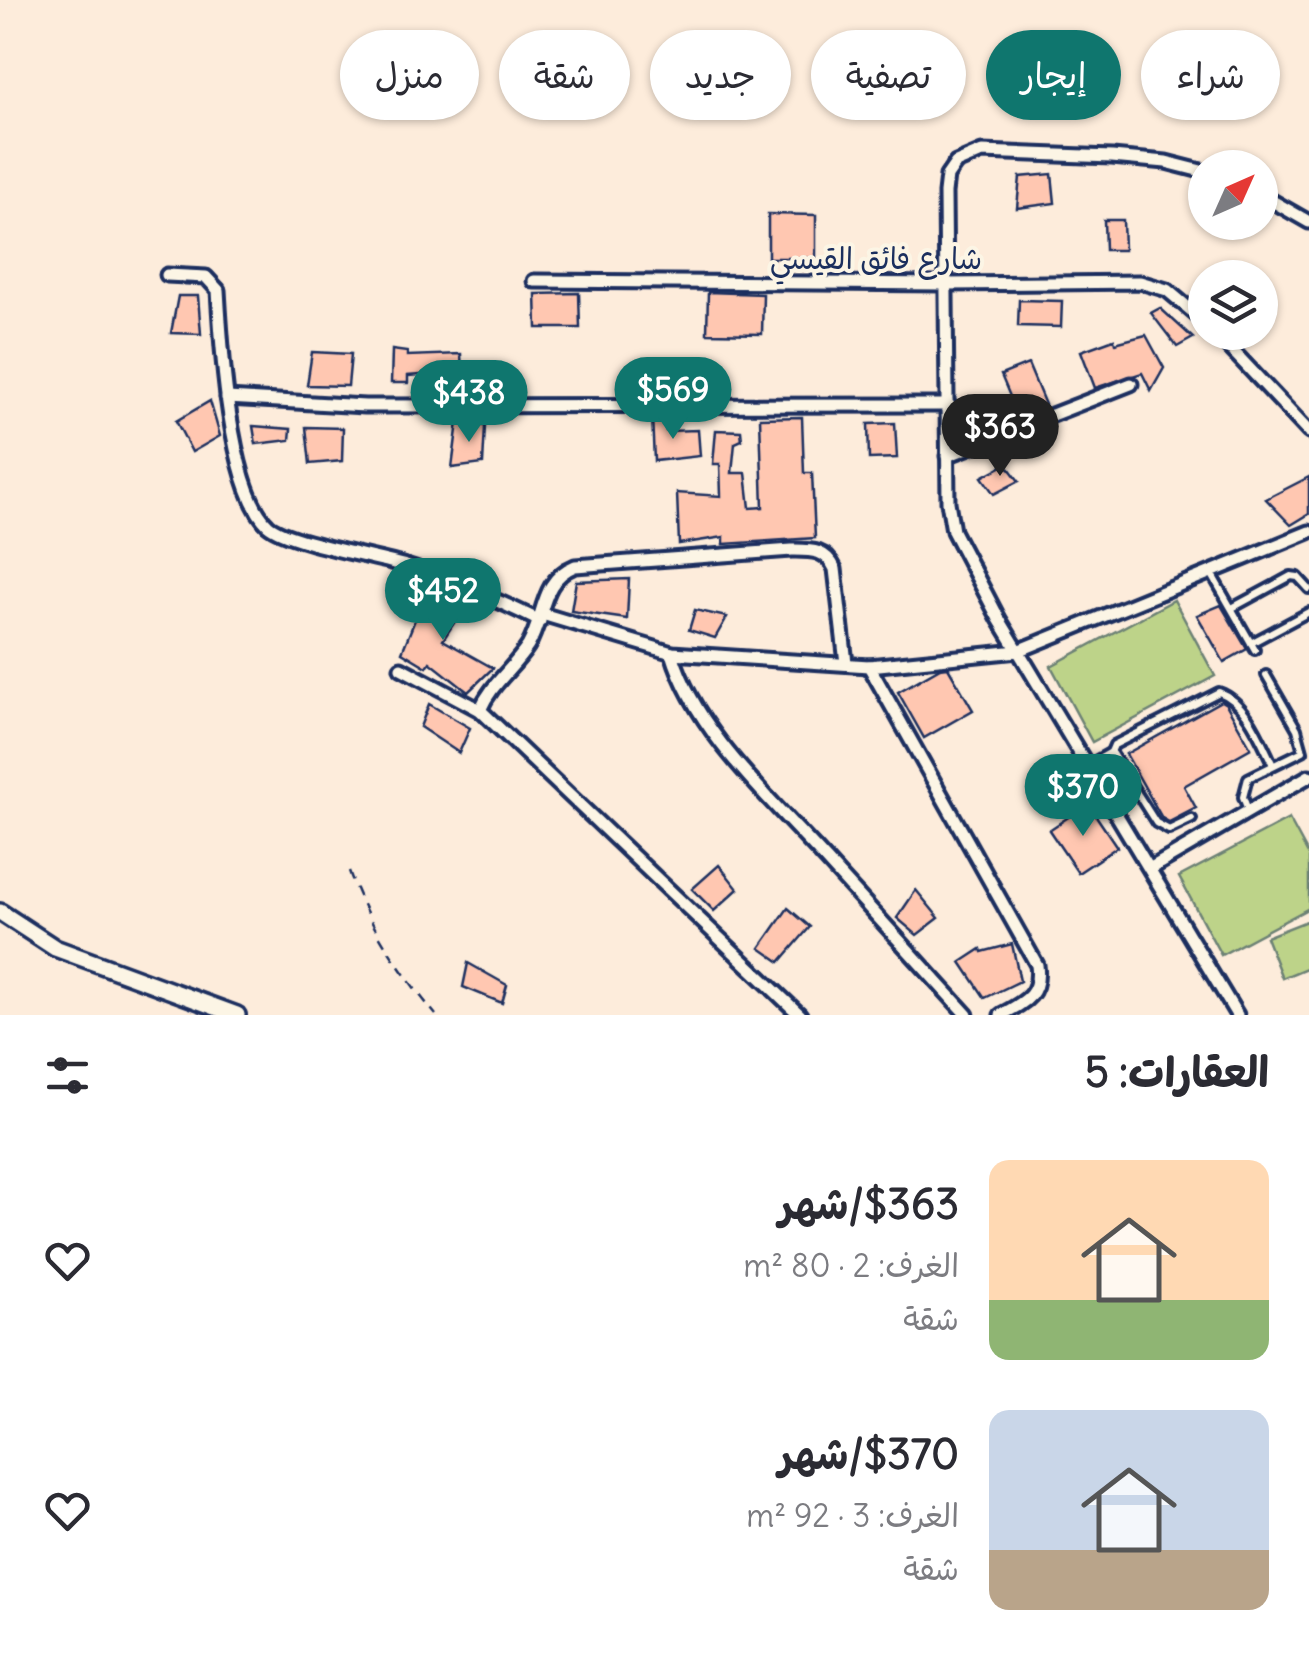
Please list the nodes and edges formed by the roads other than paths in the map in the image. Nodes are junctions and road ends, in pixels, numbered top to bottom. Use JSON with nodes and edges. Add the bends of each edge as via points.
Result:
{"nodes":[{"id":1,"x":1188,"y":168,"type":"edge"},
{"id":2,"x":1278,"y":204,"type":"edge"},
{"id":3,"x":1309,"y":222,"type":"edge"},
{"id":4,"x":166,"y":275,"type":"dead end"},
{"id":5,"x":534,"y":280,"type":"dead end"},
{"id":6,"x":946,"y":284,"type":"junction"},
{"id":7,"x":1188,"y":306,"type":"edge"},
{"id":8,"x":1232,"y":350,"type":"edge"},
{"id":9,"x":1132,"y":384,"type":"dead end"},
{"id":10,"x":227,"y":398,"type":"junction"},
{"id":11,"x":949,"y":406,"type":"junction"},
{"id":12,"x":1309,"y":432,"type":"edge"},
{"id":13,"x":947,"y":456,"type":"junction"},
{"id":14,"x":1309,"y":532,"type":"edge"},
{"id":15,"x":1211,"y":572,"type":"junction"},
{"id":16,"x":1309,"y":589,"type":"edge"},
{"id":17,"x":1232,"y":608,"type":"junction"},
{"id":18,"x":1309,"y":612,"type":"edge"},
{"id":19,"x":541,"y":618,"type":"junction"},
{"id":20,"x":1018,"y":651,"type":"junction"},
{"id":21,"x":672,"y":653,"type":"junction"},
{"id":22,"x":846,"y":663,"type":"junction"},
{"id":23,"x":868,"y":666,"type":"junction"},
{"id":24,"x":401,"y":668,"type":"dead end"},
{"id":25,"x":1266,"y":675,"type":"dead end"},
{"id":26,"x":480,"y":710,"type":"junction"},
{"id":27,"x":1111,"y":752,"type":"junction"},
{"id":28,"x":1088,"y":765,"type":"junction"},
{"id":29,"x":1273,"y":766,"type":"junction"},
{"id":30,"x":1309,"y":776,"type":"edge"},
{"id":31,"x":1249,"y":811,"type":"junction"},
{"id":32,"x":1192,"y":819,"type":"dead end"},
{"id":33,"x":1151,"y":868,"type":"junction"},
{"id":34,"x":3,"y":916,"type":"edge"},
{"id":35,"x":237,"y":1015,"type":"edge"},
{"id":36,"x":800,"y":1015,"type":"edge"},
{"id":37,"x":967,"y":1015,"type":"edge"},
{"id":38,"x":1001,"y":1015,"type":"edge"},
{"id":39,"x":1237,"y":1015,"type":"edge"}],
"edges":[{"from":1,"to":6,"type":"street","via":[[1112,157],[970,156],[947,176]]},
{"from":2,"to":3,"type":"street"},
{"from":4,"to":10,"type":"street","via":[[206,278],[218,290]]},
{"from":5,"to":6,"type":"street","name":"شارع فائق القيسي"},
{"from":6,"to":7,"type":"street","name":"شارع فائق القيسي","via":[[1152,284]]},
{"from":6,"to":11,"type":"street"},
{"from":8,"to":12,"type":"street"},
{"from":9,"to":13,"type":"street"},
{"from":10,"to":11,"type":"street","via":[[365,406]]},
{"from":10,"to":19,"type":"street","via":[[255,506],[276,531],[408,567]]},
{"from":11,"to":13,"type":"street"},
{"from":13,"to":20,"type":"street","via":[[953,531]]},
{"from":14,"to":15,"type":"street"},
{"from":15,"to":17,"type":"lane"},
{"from":15,"to":20,"type":"street"},
{"from":16,"to":17,"type":"lane","via":[[1291,576]]},
{"from":17,"to":18,"type":"lane","via":[[1254,646]]},
{"from":19,"to":21,"type":"street"},
{"from":19,"to":22,"type":"street","via":[[555,577],[575,566],[810,550],[826,554],[835,568]]},
{"from":19,"to":26,"type":"street"},
{"from":20,"to":23,"type":"street"},
{"from":20,"to":28,"type":"street"},
{"from":21,"to":22,"type":"street"},
{"from":21,"to":37,"type":"street","via":[[688,694],[716,734]]},
{"from":22,"to":23,"type":"street"},
{"from":23,"to":38,"type":"street","via":[[1037,965],[1034,995]]},
{"from":24,"to":26,"type":"street"},
{"from":25,"to":29,"type":"lane","via":[[1303,750]]},
{"from":26,"to":36,"type":"street"},
{"from":27,"to":28,"type":"lane"},
{"from":27,"to":29,"type":"lane","via":[[1219,692],[1239,707]]},
{"from":27,"to":32,"type":"lane","via":[[1162,828]]},
{"from":28,"to":33,"type":"street"},
{"from":29,"to":31,"type":"lane","via":[[1248,778],[1242,797]]},
{"from":30,"to":31,"type":"street"},
{"from":31,"to":33,"type":"street"},
{"from":33,"to":39,"type":"street"},
{"from":34,"to":35,"type":"street","via":[[55,948]]}]}
